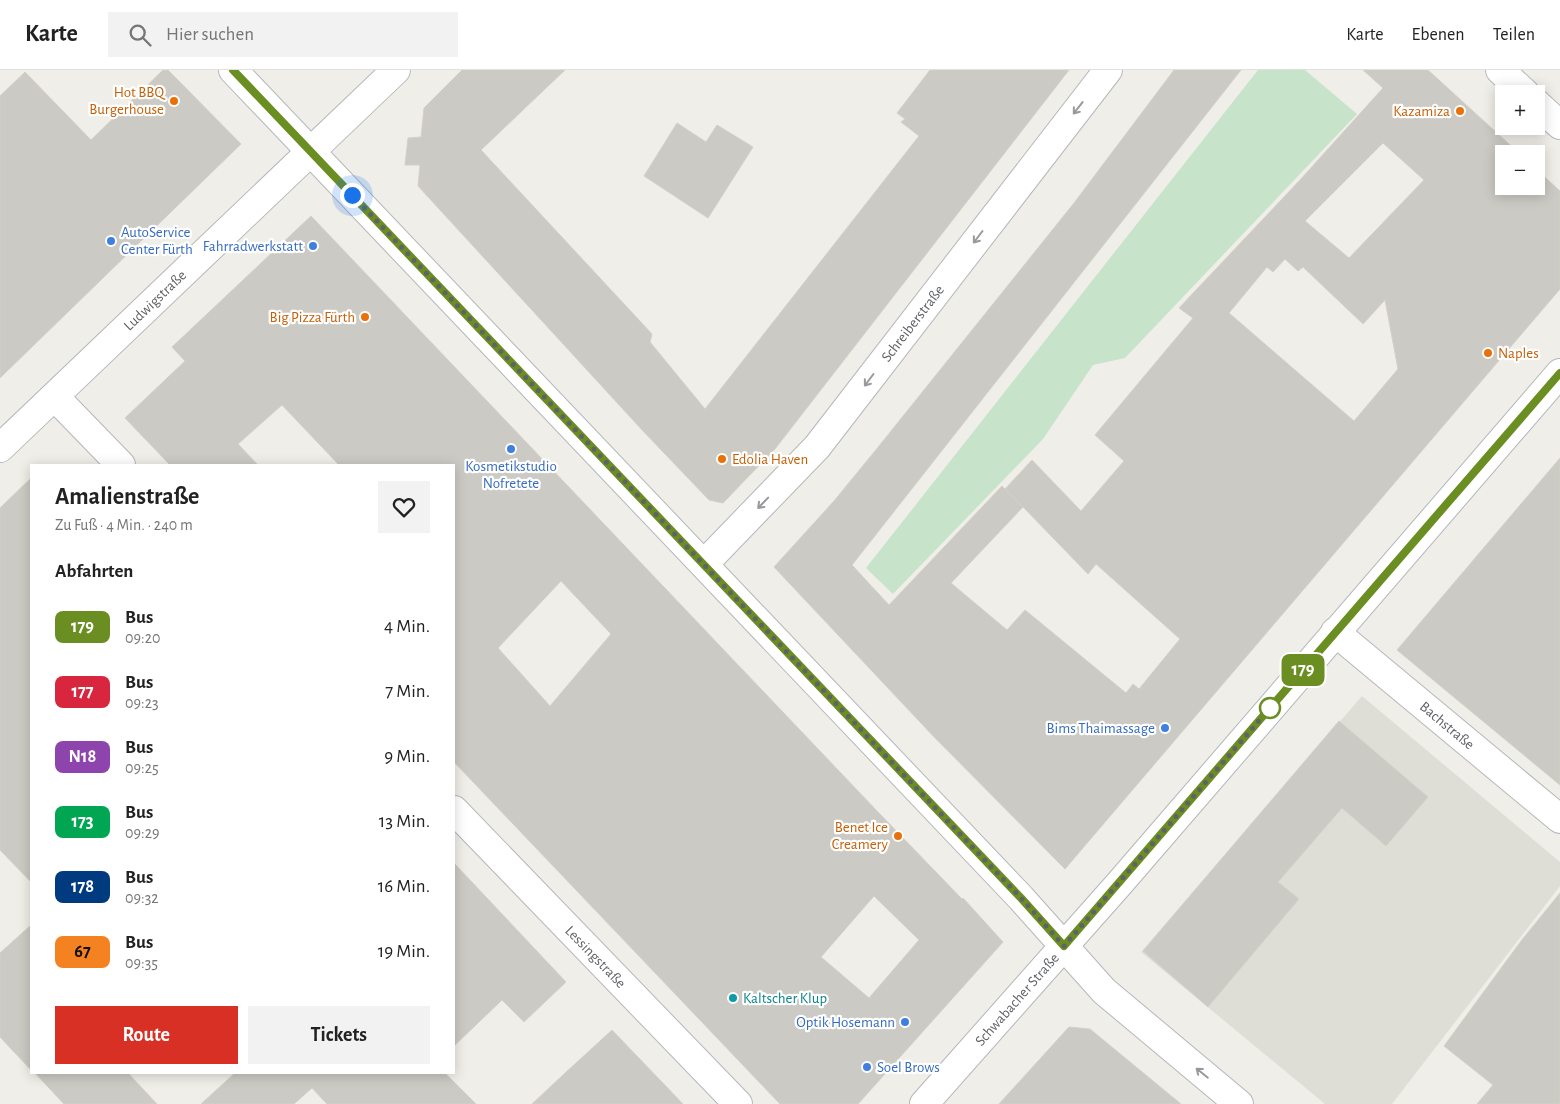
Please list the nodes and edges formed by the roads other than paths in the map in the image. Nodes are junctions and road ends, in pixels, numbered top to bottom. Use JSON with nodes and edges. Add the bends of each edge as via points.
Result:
{"nodes":[{"id":1,"x":233,"y":70,"type":"edge"},
{"id":2,"x":396,"y":70,"type":"edge"},
{"id":3,"x":1108,"y":70,"type":"edge"},
{"id":4,"x":1500,"y":70,"type":"edge"},
{"id":5,"x":1516,"y":85,"type":"edge"},
{"id":6,"x":1545,"y":111,"type":"edge"},
{"id":7,"x":1560,"y":125,"type":"edge"},
{"id":8,"x":311,"y":152,"type":"junction"},
{"id":9,"x":1560,"y":373,"type":"edge"},
{"id":10,"x":55,"y":397,"type":"junction"},
{"id":11,"x":0,"y":448,"type":"edge"},
{"id":12,"x":120,"y":464,"type":"edge"},
{"id":13,"x":704,"y":564,"type":"junction"},
{"id":14,"x":1335,"y":632,"type":"junction"},
{"id":15,"x":455,"y":811,"type":"edge"},
{"id":16,"x":1560,"y":819,"type":"edge"},
{"id":17,"x":1064,"y":946,"type":"junction"},
{"id":18,"x":738,"y":1104,"type":"edge"},
{"id":19,"x":924,"y":1104,"type":"edge"},
{"id":20,"x":1239,"y":1104,"type":"edge"}],
"edges":[{"from":1,"to":8,"type":"street"},
{"from":2,"to":8,"type":"street","name":"Ludwigstraße"},
{"from":3,"to":13,"type":"street","name":"Schreiberstraße","one_way":true,"via":[[817,447]]},
{"from":4,"to":5,"type":"street"},
{"from":6,"to":7,"type":"street"},
{"from":8,"to":10,"type":"street","name":"Ludwigstraße"},
{"from":8,"to":13,"type":"street"},
{"from":9,"to":14,"type":"street","name":"Schwabacher Straße"},
{"from":10,"to":11,"type":"street","name":"Ludwigstraße"},
{"from":10,"to":12,"type":"street"},
{"from":13,"to":17,"type":"street"},
{"from":14,"to":16,"type":"street","name":"Bachstraße"},
{"from":14,"to":17,"type":"street","name":"Schwabacher Straße"},
{"from":15,"to":18,"type":"street","name":"Lessingstraße"},
{"from":17,"to":19,"type":"street","name":"Schwabacher Straße"},
{"from":20,"to":17,"type":"street","one_way":true,"via":[[1110,996]]}]}
